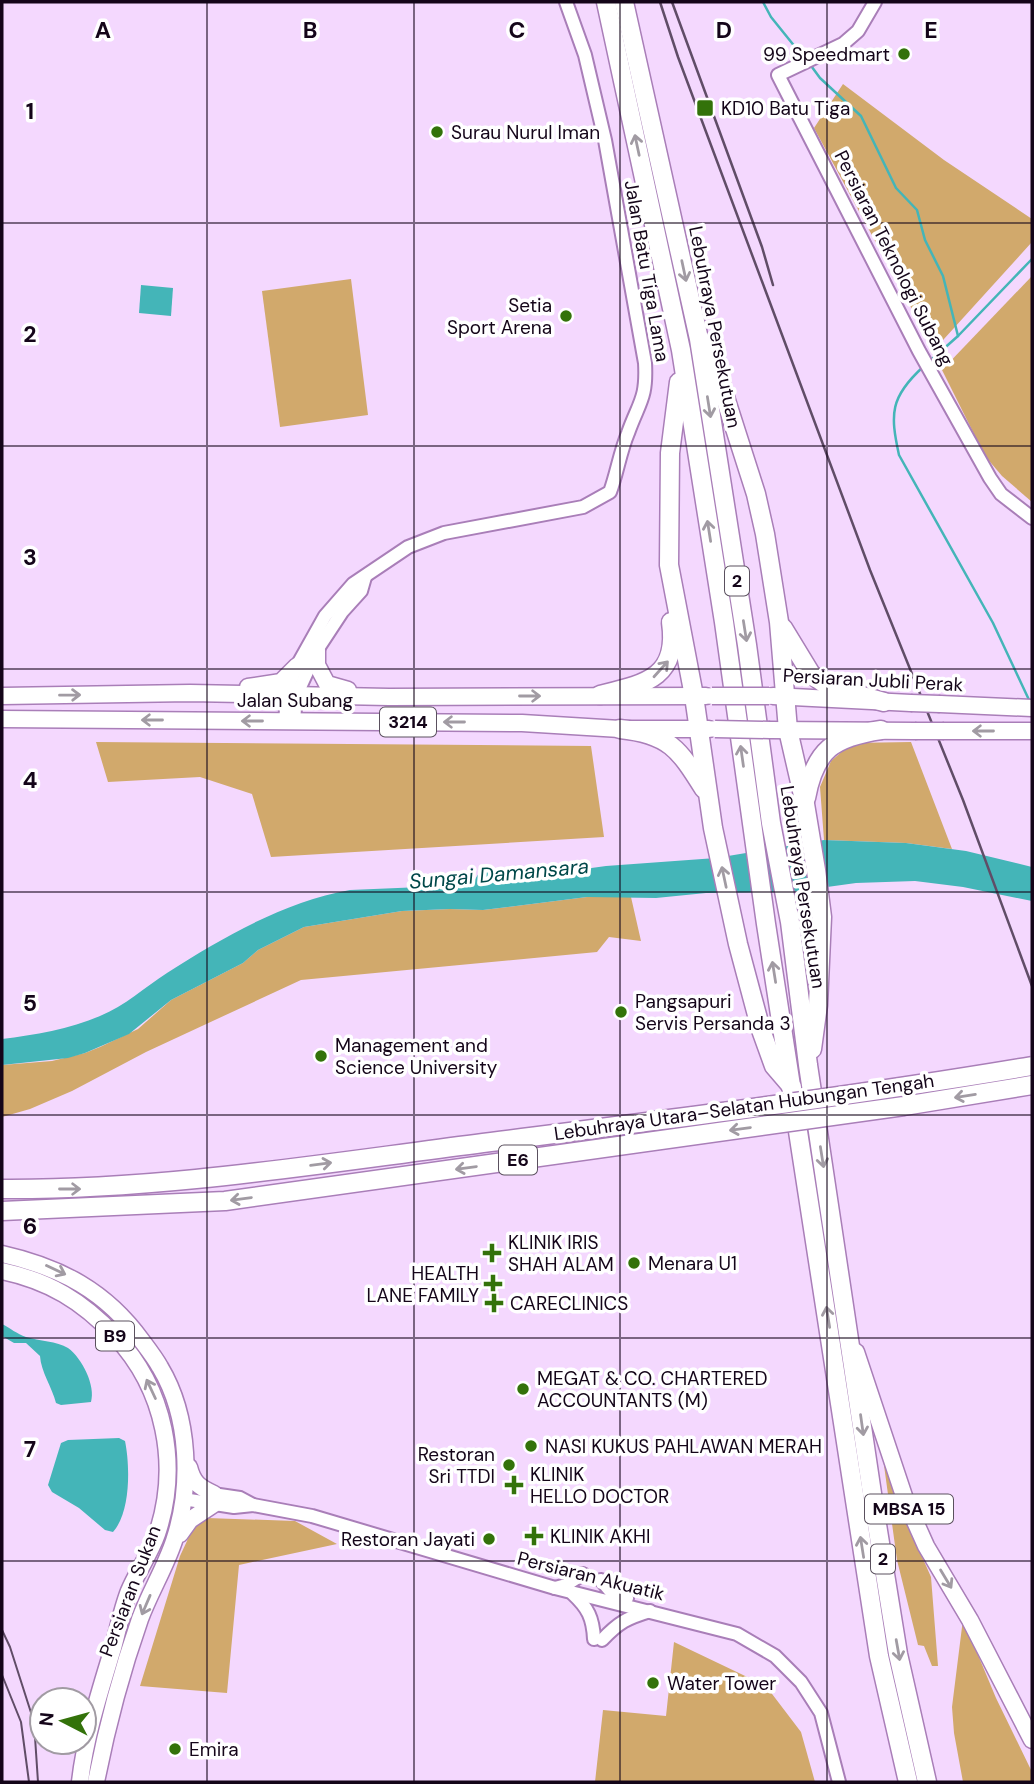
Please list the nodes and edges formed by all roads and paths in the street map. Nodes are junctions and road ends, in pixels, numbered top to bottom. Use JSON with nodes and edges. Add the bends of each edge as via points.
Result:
{"nodes":[{"id":1,"x":566,"y":2,"type":"edge"},
{"id":2,"x":606,"y":2,"type":"edge"},
{"id":3,"x":624,"y":2,"type":"edge"},
{"id":4,"x":875,"y":2,"type":"edge"},
{"id":5,"x":699,"y":339,"type":"junction"},
{"id":6,"x":681,"y":350,"type":"junction"},
{"id":7,"x":1032,"y":518,"type":"edge"},
{"id":8,"x":669,"y":565,"type":"junction"},
{"id":9,"x":365,"y":577,"type":"junction"},
{"id":10,"x":779,"y":622,"type":"junction"},
{"id":11,"x":317,"y":650,"type":"junction"},
{"id":12,"x":297,"y":666,"type":"junction"},
{"id":13,"x":190,"y":693,"type":"junction"},
{"id":14,"x":600,"y":695,"type":"junction"},
{"id":15,"x":2,"y":696,"type":"edge"},
{"id":16,"x":291,"y":696,"type":"junction"},
{"id":17,"x":694,"y":696,"type":"junction"},
{"id":18,"x":712,"y":696,"type":"joint"},
{"id":19,"x":778,"y":696,"type":"junction"},
{"id":20,"x":389,"y":697,"type":"junction"},
{"id":21,"x":884,"y":702,"type":"junction"},
{"id":22,"x":1024,"y":708,"type":"edge"},
{"id":23,"x":2,"y":719,"type":"edge"},
{"id":24,"x":34,"y":720,"type":"junction"},
{"id":25,"x":290,"y":721,"type":"junction"},
{"id":26,"x":2,"y":727,"type":"edge"},
{"id":27,"x":620,"y":729,"type":"junction"},
{"id":28,"x":707,"y":729,"type":"junction"},
{"id":29,"x":779,"y":730,"type":"junction"},
{"id":30,"x":881,"y":730,"type":"junction"},
{"id":31,"x":1027,"y":731,"type":"edge"},
{"id":32,"x":710,"y":798,"type":"junction"},
{"id":33,"x":805,"y":804,"type":"junction"},
{"id":34,"x":808,"y":1065,"type":"junction"},
{"id":35,"x":1032,"y":1066,"type":"edge"},
{"id":36,"x":1032,"y":1085,"type":"edge"},
{"id":37,"x":792,"y":1087,"type":"junction"},
{"id":38,"x":2,"y":1189,"type":"edge"},
{"id":39,"x":2,"y":1211,"type":"edge"},
{"id":40,"x":2,"y":1254,"type":"edge"},
{"id":41,"x":2,"y":1271,"type":"edge"},
{"id":42,"x":850,"y":1333,"type":"junction"},
{"id":43,"x":186,"y":1454,"type":"junction"},
{"id":44,"x":168,"y":1455,"type":"junction"},
{"id":45,"x":181,"y":1494,"type":"junction"},
{"id":46,"x":214,"y":1499,"type":"junction"},
{"id":47,"x":156,"y":1534,"type":"junction"},
{"id":48,"x":174,"y":1543,"type":"junction"},
{"id":49,"x":583,"y":1574,"type":"dead end"},
{"id":50,"x":601,"y":1580,"type":"dead end"},
{"id":51,"x":555,"y":1588,"type":"junction"},
{"id":52,"x":571,"y":1592,"type":"junction"},
{"id":53,"x":648,"y":1611,"type":"junction"},
{"id":54,"x":1032,"y":1740,"type":"edge"},
{"id":55,"x":80,"y":1782,"type":"edge"},
{"id":56,"x":96,"y":1782,"type":"edge"},
{"id":57,"x":839,"y":1782,"type":"edge"},
{"id":58,"x":908,"y":1782,"type":"edge"},
{"id":59,"x":927,"y":1782,"type":"edge"}],
"edges":[{"from":1,"to":9,"type":"street","name":"Jalan Batu Tiga Lama","via":[[594,94],[618,206],[645,363],[640,408],[628,431],[610,492],[583,507],[444,533],[408,547]]},
{"from":6,"to":2,"type":"highway","name":"Lebuhraya Persekutuan","number":"2","one_way":true},
{"from":3,"to":5,"type":"highway","name":"Lebuhraya Persekutuan","number":"2","one_way":true},
{"from":4,"to":7,"type":"street","name":"Persiaran Teknologi Subang","via":[[858,31],[836,48],[778,75],[989,478],[1001,494]]},
{"from":5,"to":10,"type":"highway","via":[[715,366],[756,494]]},
{"from":5,"to":34,"type":"highway","name":"Lebuhraya Persekutuan","number":"2","one_way":true},
{"from":6,"to":8,"type":"highway","via":[[670,453]]},
{"from":37,"to":6,"type":"highway","name":"Lebuhraya Persekutuan","number":"2","one_way":true},
{"from":14,"to":8,"type":"highway","one_way":true,"via":[[648,681],[667,665],[673,636]]},
{"from":8,"to":17,"type":"highway"},
{"from":9,"to":11,"type":"street","via":[[361,591]]},
{"from":9,"to":12,"type":"street","name":"Jalan Batu Tiga Lama","via":[[325,615]]},
{"from":10,"to":19,"type":"highway"},
{"from":10,"to":21,"type":"highway","via":[[811,674],[829,687]]},
{"from":11,"to":16,"type":"street"},
{"from":11,"to":20,"type":"main road","via":[[317,665],[327,684]]},
{"from":12,"to":13,"type":"main road","via":[[281,682]]},
{"from":12,"to":16,"type":"street","name":"Jalan Batu Tiga Lama"},
{"from":15,"to":13,"type":"main road","name":"Jalan Subang","number":"3214","one_way":true},
{"from":13,"to":16,"type":"main road","name":"Jalan Subang","number":"3214"},
{"from":14,"to":17,"type":"main road","name":"Jalan Subang","number":"3214"},
{"from":20,"to":14,"type":"main road","name":"Jalan Subang","number":"3214","one_way":true},
{"from":16,"to":20,"type":"main road","name":"Jalan Subang","number":"3214"},
{"from":16,"to":25,"type":"street"},
{"from":17,"to":18,"type":"main road","name":"Jalan Subang","number":"3214"},
{"from":17,"to":28,"type":"highway"},
{"from":18,"to":19,"type":"main road","name":"Persiaran Jubli Perak","number":"3214","bridge":true},
{"from":19,"to":21,"type":"main road","name":"Persiaran Jubli Perak","number":"3214"},
{"from":19,"to":29,"type":"highway"},
{"from":21,"to":22,"type":"main road","name":"Persiaran Jubli Perak","number":"3214","bridge":true},
{"from":23,"to":24,"type":"main road","name":"Jalan Subang","number":"3214"},
{"from":25,"to":24,"type":"main road","name":"Jalan Subang","number":"3214","one_way":true},
{"from":24,"to":26,"type":"main road"},
{"from":27,"to":25,"type":"main road","name":"Jalan Subang","number":"3214","one_way":true,"via":[[522,723]]},
{"from":27,"to":28,"type":"main road","name":"Jalan Subang","number":"3214"},
{"from":27,"to":32,"type":"highway","via":[[666,741],[689,764]]},
{"from":28,"to":29,"type":"main road","number":"3214","bridge":true},
{"from":28,"to":32,"type":"highway"},
{"from":29,"to":30,"type":"main road","number":"3214"},
{"from":29,"to":33,"type":"highway"},
{"from":31,"to":30,"type":"main road","number":"3214","one_way":true,"bridge":true},
{"from":30,"to":33,"type":"highway","via":[[851,734],[828,749],[815,765]]},
{"from":37,"to":32,"type":"highway","one_way":true,"via":[[774,1066],[761,1030],[738,944]]},
{"from":33,"to":34,"type":"highway","via":[[822,917],[817,1018]]},
{"from":34,"to":42,"type":"highway","name":"Lebuhraya Persekutuan","number":"2","one_way":true},
{"from":38,"to":35,"type":"highway","name":"Lebuhraya Utara–Selatan Hubungan Tengah","number":"E6","one_way":true,"bridge":true,"via":[[91,1189],[223,1177],[901,1088]]},
{"from":36,"to":39,"type":"highway","name":"Lebuhraya Utara–Selatan Hubungan Tengah","number":"E6","one_way":true,"bridge":true,"via":[[225,1201]]},
{"from":58,"to":37,"type":"highway","name":"Lebuhraya Persekutuan","number":"2","one_way":true,"via":[[879,1656]]},
{"from":40,"to":43,"type":"main road","name":"Persiaran Sukan","number":"B9","one_way":true,"via":[[55,1269],[119,1313],[161,1368],[175,1402]]},
{"from":44,"to":41,"type":"main road","name":"Persiaran Sukan","number":"B9","one_way":true,"via":[[157,1400],[144,1372],[122,1343],[69,1296],[31,1277]]},
{"from":42,"to":54,"type":"main road","number":"MBSA 15","one_way":true,"via":[[905,1499],[926,1546]]},
{"from":42,"to":59,"type":"highway","name":"Lebuhraya Persekutuan","number":"2","one_way":true,"via":[[898,1654]]},
{"from":43,"to":45,"type":"main road","name":"Persiaran Sukan","number":"B9"},
{"from":43,"to":46,"type":"main road","via":[[192,1479]]},
{"from":44,"to":45,"type":"main road"},
{"from":44,"to":47,"type":"main road","name":"Persiaran Sukan","number":"B9"},
{"from":45,"to":46,"type":"street","name":"Persiaran Akuatik"},
{"from":45,"to":47,"type":"main road"},
{"from":45,"to":48,"type":"main road","name":"Persiaran Sukan","number":"B9"},
{"from":46,"to":48,"type":"main road","via":[[190,1520]]},
{"from":46,"to":51,"type":"street","name":"Persiaran Akuatik","via":[[240,1498],[253,1505],[312,1516]]},
{"from":47,"to":55,"type":"main road","name":"Persiaran Sukan","number":"B9","via":[[128,1593]]},
{"from":48,"to":56,"type":"main road","name":"Persiaran Sukan","number":"B9","one_way":true,"via":[[117,1686]]},
{"from":49,"to":51,"type":"street"},
{"from":50,"to":53,"type":"street","via":[[612,1593],[638,1602]]},
{"from":51,"to":52,"type":"street","name":"Persiaran Akuatik"},
{"from":52,"to":53,"type":"street","name":"Persiaran Akuatik"},
{"from":52,"to":53,"type":"street","via":[[589,1612],[598,1639],[627,1618]]},
{"from":53,"to":57,"type":"street","name":"Persiaran Akuatik","via":[[737,1634],[775,1656],[801,1682],[821,1713]]}]}
